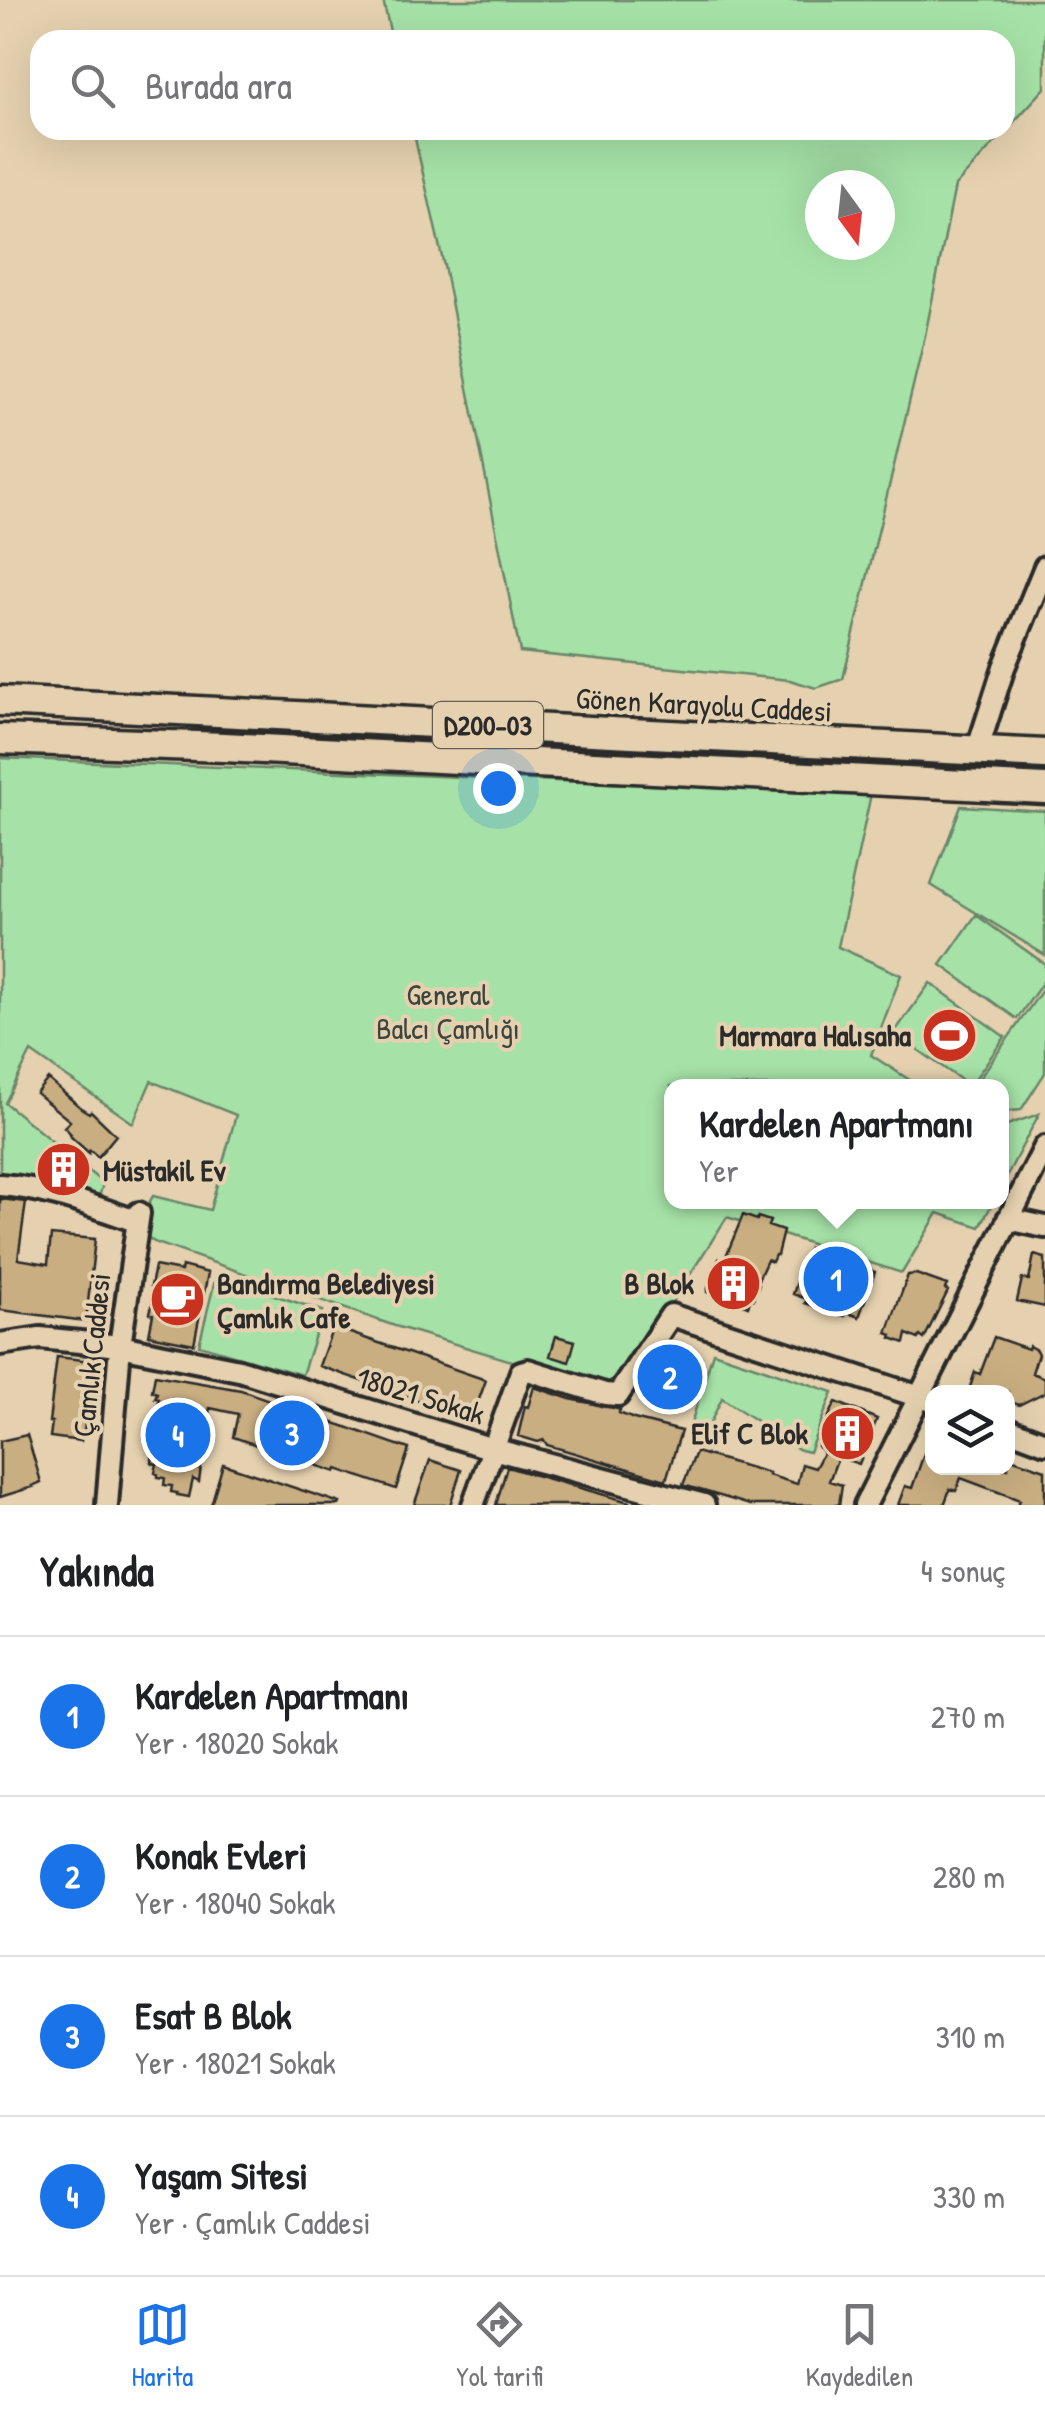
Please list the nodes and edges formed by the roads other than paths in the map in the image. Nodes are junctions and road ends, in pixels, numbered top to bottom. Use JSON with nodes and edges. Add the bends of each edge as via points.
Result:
{"nodes":[{"id":1,"x":1045,"y":567,"type":"edge"},
{"id":2,"x":0,"y":701,"type":"edge"},
{"id":3,"x":0,"y":740,"type":"edge"},
{"id":4,"x":977,"y":751,"type":"junction"},
{"id":5,"x":1045,"y":754,"type":"edge"},
{"id":6,"x":628,"y":768,"type":"junction"},
{"id":7,"x":856,"y":780,"type":"junction"},
{"id":8,"x":1005,"y":787,"type":"junction"},
{"id":9,"x":1045,"y":789,"type":"edge"},
{"id":10,"x":1045,"y":804,"type":"edge"},
{"id":11,"x":1045,"y":1147,"type":"edge"},
{"id":12,"x":0,"y":1185,"type":"edge"},
{"id":13,"x":1008,"y":1219,"type":"junction"},
{"id":14,"x":1045,"y":1228,"type":"edge"},
{"id":15,"x":0,"y":1344,"type":"edge"},
{"id":16,"x":120,"y":1346,"type":"junction"},
{"id":17,"x":932,"y":1385,"type":"edge"},
{"id":18,"x":925,"y":1399,"type":"edge"},
{"id":19,"x":925,"y":1401,"type":"edge"},
{"id":20,"x":1015,"y":1432,"type":"edge"},
{"id":21,"x":1045,"y":1443,"type":"edge"},
{"id":22,"x":493,"y":1449,"type":"junction"},
{"id":23,"x":107,"y":1505,"type":"edge"},
{"id":24,"x":474,"y":1505,"type":"edge"},
{"id":25,"x":704,"y":1505,"type":"edge"},
{"id":26,"x":865,"y":1505,"type":"edge"}],
"edges":[{"from":1,"to":4,"type":"street"},
{"from":2,"to":4,"type":"highway","name":"Gönen Karayolu Caddesi","number":"D200-03"},
{"from":3,"to":6,"type":"highway","number":"D200-03"},
{"from":4,"to":5,"type":"highway","name":"Gönen Karayolu Caddesi","number":"D200-03"},
{"from":4,"to":6,"type":"highway","via":[[957,771],[694,760]]},
{"from":4,"to":8,"type":"highway","via":[[977,776]]},
{"from":6,"to":7,"type":"highway","number":"D200-03"},
{"from":7,"to":8,"type":"highway","number":"D200-03"},
{"from":7,"to":10,"type":"highway","via":[[910,794]]},
{"from":8,"to":9,"type":"highway","number":"D200-03"},
{"from":11,"to":13,"type":"street"},
{"from":12,"to":16,"type":"street","name":"Çamlık Caddesi","via":[[138,1217]]},
{"from":13,"to":14,"type":"street"},
{"from":13,"to":17,"type":"street"},
{"from":15,"to":16,"type":"street","name":"18021 Sokak","via":[[40,1338]]},
{"from":16,"to":22,"type":"street","name":"18021 Sokak","via":[[239,1370]]},
{"from":16,"to":23,"type":"street","name":"Çamlık Caddesi"},
{"from":18,"to":22,"type":"street","via":[[672,1314],[618,1395],[521,1372]]},
{"from":19,"to":26,"type":"street"},
{"from":20,"to":21,"type":"street"},
{"from":22,"to":24,"type":"street"},
{"from":22,"to":25,"type":"street","name":"18021 Sokak"}]}
